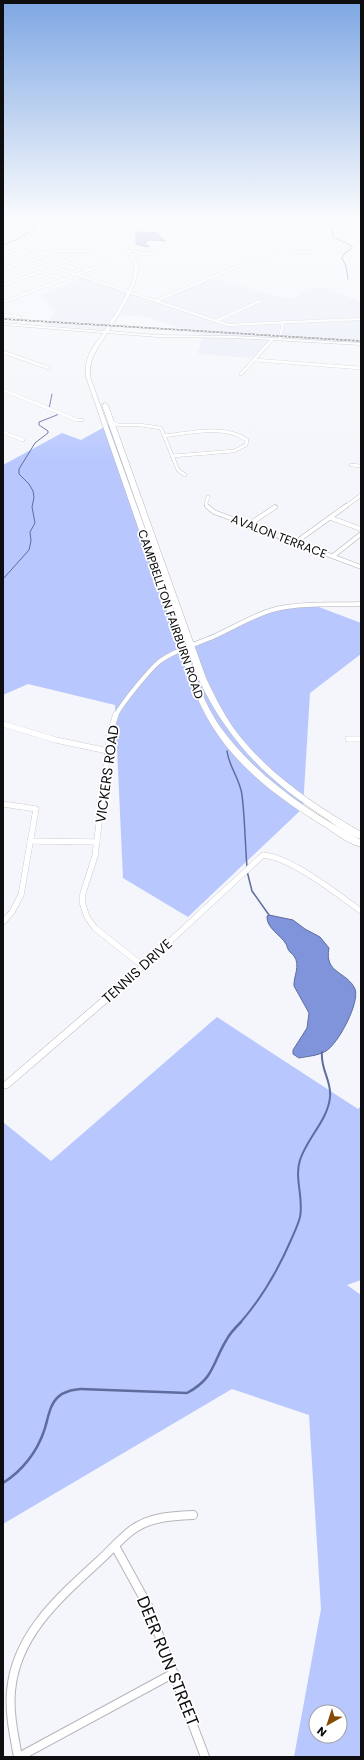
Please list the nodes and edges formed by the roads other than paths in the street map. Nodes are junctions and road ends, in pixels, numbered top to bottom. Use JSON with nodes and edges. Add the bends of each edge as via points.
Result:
{"nodes":[{"id":1,"x":13,"y":298,"type":"edge"},
{"id":2,"x":124,"y":298,"type":"edge"},
{"id":3,"x":147,"y":298,"type":"edge"},
{"id":4,"x":163,"y":298,"type":"edge"},
{"id":5,"x":156,"y":301,"type":"junction"},
{"id":6,"x":260,"y":301,"type":"dead end"},
{"id":7,"x":3,"y":302,"type":"edge"},
{"id":8,"x":3,"y":315,"type":"edge"},
{"id":9,"x":20,"y":317,"type":"dead end"},
{"id":10,"x":361,"y":319,"type":"edge"},
{"id":11,"x":216,"y":321,"type":"junction"},
{"id":12,"x":283,"y":322,"type":"junction"},
{"id":13,"x":3,"y":324,"type":"edge"},
{"id":14,"x":105,"y":332,"type":"junction"},
{"id":15,"x":273,"y":339,"type":"junction"},
{"id":16,"x":280,"y":339,"type":"junction"},
{"id":17,"x":361,"y":344,"type":"edge"},
{"id":18,"x":97,"y":346,"type":"junction"},
{"id":19,"x":3,"y":352,"type":"edge"},
{"id":20,"x":255,"y":360,"type":"junction"},
{"id":21,"x":49,"y":368,"type":"dead end"},
{"id":22,"x":361,"y":368,"type":"edge"},
{"id":23,"x":94,"y":373,"type":"dead end"},
{"id":24,"x":241,"y":374,"type":"dead end"},
{"id":25,"x":3,"y":390,"type":"edge"},
{"id":26,"x":103,"y":400,"type":"dead end"},
{"id":27,"x":82,"y":420,"type":"dead end"},
{"id":28,"x":111,"y":422,"type":"junction"},
{"id":29,"x":122,"y":425,"type":"junction"},
{"id":30,"x":114,"y":431,"type":"junction"},
{"id":31,"x":3,"y":432,"type":"edge"},
{"id":32,"x":164,"y":436,"type":"junction"},
{"id":33,"x":23,"y":440,"type":"dead end"},
{"id":34,"x":172,"y":456,"type":"junction"},
{"id":35,"x":351,"y":465,"type":"dead end"},
{"id":36,"x":361,"y":466,"type":"edge"},
{"id":37,"x":185,"y":475,"type":"dead end"},
{"id":38,"x":361,"y":495,"type":"edge"},
{"id":39,"x":208,"y":497,"type":"dead end"},
{"id":40,"x":275,"y":507,"type":"dead end"},
{"id":41,"x":330,"y":518,"type":"junction"},
{"id":42,"x":248,"y":525,"type":"junction"},
{"id":43,"x":361,"y":531,"type":"edge"},
{"id":44,"x":296,"y":542,"type":"junction"},
{"id":45,"x":333,"y":556,"type":"junction"},
{"id":46,"x":361,"y":567,"type":"edge"},
{"id":47,"x":361,"y":604,"type":"edge"},
{"id":48,"x":192,"y":646,"type":"junction"},
{"id":49,"x":184,"y":648,"type":"junction"},
{"id":50,"x":3,"y":724,"type":"edge"},
{"id":51,"x":361,"y":739,"type":"edge"},
{"id":52,"x":348,"y":740,"type":"dead end"},
{"id":53,"x":108,"y":751,"type":"junction"},
{"id":54,"x":3,"y":804,"type":"edge"},
{"id":55,"x":361,"y":836,"type":"edge"},
{"id":56,"x":30,"y":841,"type":"junction"},
{"id":57,"x":97,"y":842,"type":"junction"},
{"id":58,"x":361,"y":844,"type":"edge"},
{"id":59,"x":361,"y":911,"type":"edge"},
{"id":60,"x":3,"y":922,"type":"edge"},
{"id":61,"x":144,"y":967,"type":"junction"},
{"id":62,"x":6,"y":1085,"type":"dead end"},
{"id":63,"x":193,"y":1515,"type":"dead end"},
{"id":64,"x":114,"y":1546,"type":"junction"},
{"id":65,"x":174,"y":1673,"type":"junction"},
{"id":66,"x":19,"y":1757,"type":"edge"},
{"id":67,"x":205,"y":1757,"type":"edge"}],
"edges":[{"from":1,"to":7,"type":"street"},
{"from":2,"to":14,"type":"main road","name":"CAMPBELLTON FAIRBURN ROAD"},
{"from":3,"to":5,"type":"street"},
{"from":4,"to":5,"type":"street"},
{"from":5,"to":11,"type":"street"},
{"from":6,"to":11,"type":"street"},
{"from":8,"to":9,"type":"street"},
{"from":10,"to":12,"type":"street"},
{"from":11,"to":12,"type":"street","via":[[228,326]]},
{"from":12,"to":16,"type":"street"},
{"from":13,"to":14,"type":"main road"},
{"from":14,"to":15,"type":"main road"},
{"from":14,"to":18,"type":"main road","name":"CAMPBELLTON FAIRBURN ROAD"},
{"from":15,"to":16,"type":"main road"},
{"from":15,"to":20,"type":"street"},
{"from":16,"to":17,"type":"main road"},
{"from":18,"to":23,"type":"main road","name":"CAMPBELLTON FAIRBURN ROAD"},
{"from":18,"to":49,"type":"main road","name":"CAMPBELLTON FAIRBURN ROAD","via":[[91,350],[88,377]]},
{"from":19,"to":21,"type":"street"},
{"from":20,"to":22,"type":"street"},
{"from":20,"to":24,"type":"street"},
{"from":25,"to":27,"type":"street"},
{"from":26,"to":28,"type":"main road","name":"CAMPBELLTON FAIRBURN ROAD"},
{"from":28,"to":29,"type":"street"},
{"from":28,"to":30,"type":"main road","name":"CAMPBELLTON FAIRBURN ROAD"},
{"from":29,"to":30,"type":"street"},
{"from":29,"to":32,"type":"street","via":[[161,428]]},
{"from":30,"to":48,"type":"main road","name":"CAMPBELLTON FAIRBURN ROAD"},
{"from":31,"to":33,"type":"street"},
{"from":32,"to":34,"type":"street"},
{"from":32,"to":34,"type":"street","via":[[224,431],[235,432],[247,440],[246,445],[234,451]]},
{"from":34,"to":37,"type":"street","via":[[178,470]]},
{"from":35,"to":36,"type":"street"},
{"from":38,"to":41,"type":"street"},
{"from":39,"to":42,"type":"street","name":"AVALON TERRACE","via":[[208,508]]},
{"from":40,"to":42,"type":"street"},
{"from":41,"to":43,"type":"street"},
{"from":41,"to":44,"type":"street"},
{"from":42,"to":44,"type":"street","name":"AVALON TERRACE"},
{"from":43,"to":45,"type":"street"},
{"from":44,"to":45,"type":"street","name":"AVALON TERRACE"},
{"from":45,"to":46,"type":"street","name":"AVALON TERRACE"},
{"from":47,"to":48,"type":"street","name":"VICKERS ROAD","via":[[276,609]]},
{"from":48,"to":49,"type":"street","name":"VICKERS ROAD"},
{"from":48,"to":55,"type":"main road","name":"CAMPBELLTON FAIRBURN ROAD","via":[[202,678],[215,705],[233,733],[248,750],[302,798]]},
{"from":49,"to":53,"type":"street","name":"VICKERS ROAD","via":[[159,662],[122,706],[114,718]]},
{"from":49,"to":58,"type":"main road","name":"CAMPBELLTON FAIRBURN ROAD","via":[[188,667],[202,702],[214,723],[237,752],[287,798]]},
{"from":50,"to":53,"type":"street","via":[[56,740]]},
{"from":51,"to":52,"type":"street"},
{"from":53,"to":57,"type":"street","name":"VICKERS ROAD"},
{"from":54,"to":56,"type":"street","via":[[36,808]]},
{"from":56,"to":57,"type":"street"},
{"from":56,"to":60,"type":"street","via":[[21,895]]},
{"from":57,"to":61,"type":"street","name":"VICKERS ROAD","via":[[83,893],[83,908],[95,928]]},
{"from":59,"to":61,"type":"street","name":"TENNIS DRIVE","via":[[306,874],[266,854]]},
{"from":61,"to":62,"type":"street","name":"TENNIS DRIVE"},
{"from":63,"to":64,"type":"street","via":[[160,1518],[137,1525]]},
{"from":64,"to":65,"type":"street","name":"DEER RUN STREET","via":[[148,1606]]},
{"from":64,"to":66,"type":"street","via":[[52,1604],[32,1628],[21,1651],[12,1682],[11,1714]]},
{"from":65,"to":66,"type":"street"},
{"from":65,"to":67,"type":"street","name":"DEER RUN STREET"}]}
